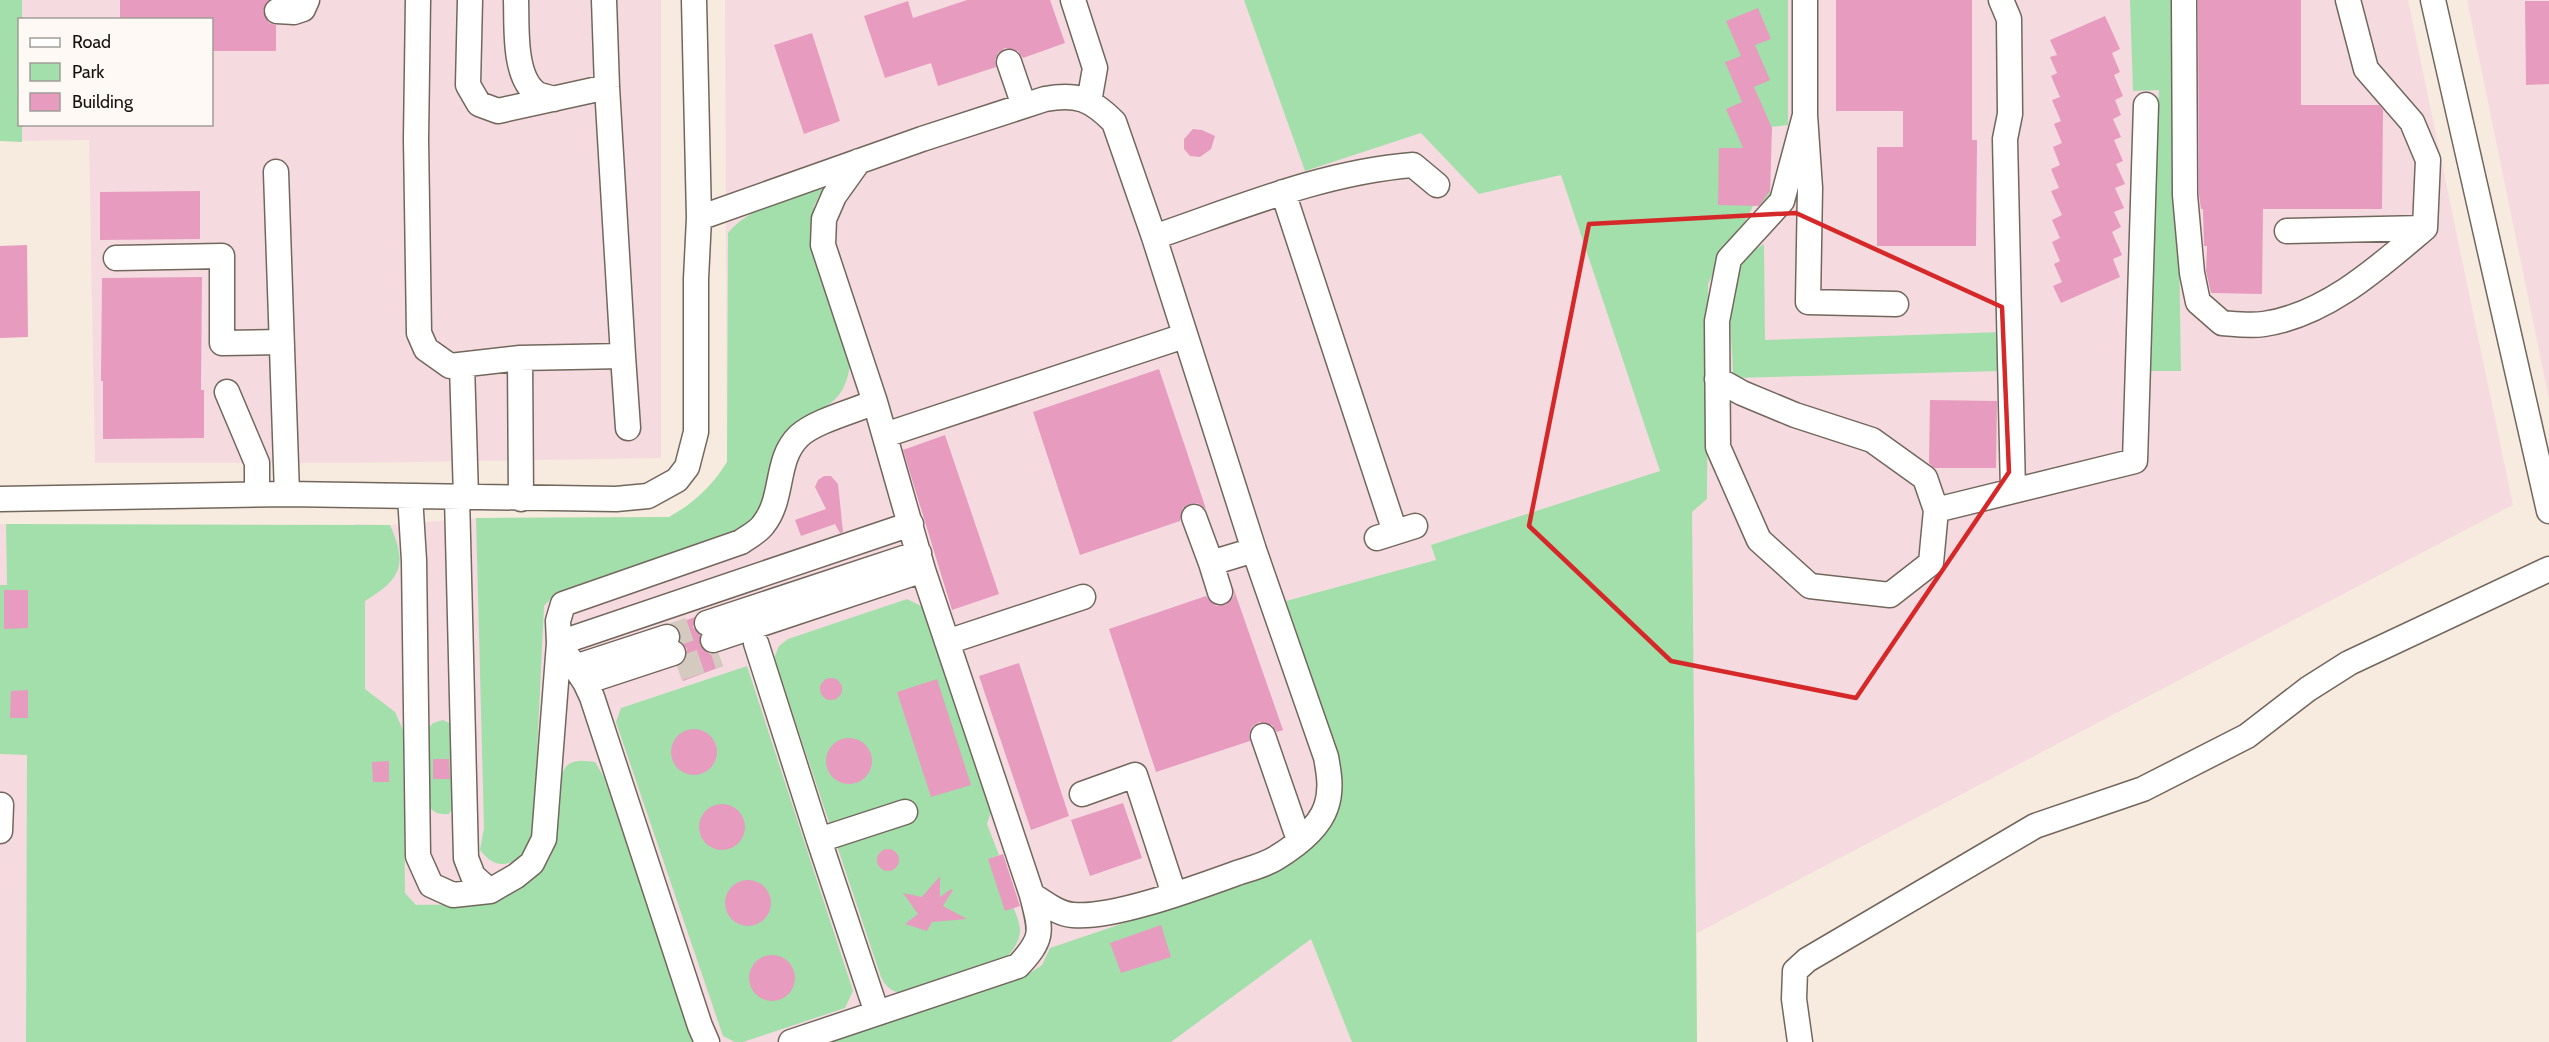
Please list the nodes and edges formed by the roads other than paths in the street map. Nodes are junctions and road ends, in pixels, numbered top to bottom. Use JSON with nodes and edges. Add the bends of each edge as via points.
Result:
{"nodes":[{"id":1,"x":307,"y":0,"type":"edge"},
{"id":2,"x":418,"y":0,"type":"edge"},
{"id":3,"x":470,"y":0,"type":"edge"},
{"id":4,"x":516,"y":0,"type":"edge"},
{"id":5,"x":604,"y":0,"type":"edge"},
{"id":6,"x":694,"y":0,"type":"edge"},
{"id":7,"x":1073,"y":0,"type":"edge"},
{"id":8,"x":1805,"y":0,"type":"edge"},
{"id":9,"x":2001,"y":0,"type":"edge"},
{"id":10,"x":2184,"y":0,"type":"edge"},
{"id":11,"x":2348,"y":0,"type":"edge"},
{"id":12,"x":2433,"y":0,"type":"edge"},
{"id":13,"x":277,"y":11,"type":"dead end"},
{"id":14,"x":1009,"y":62,"type":"dead end"},
{"id":15,"x":607,"y":87,"type":"junction"},
{"id":16,"x":554,"y":99,"type":"junction"},
{"id":17,"x":1089,"y":102,"type":"junction"},
{"id":18,"x":2146,"y":105,"type":"dead end"},
{"id":19,"x":1024,"y":106,"type":"junction"},
{"id":20,"x":1804,"y":115,"type":"junction"},
{"id":21,"x":859,"y":161,"type":"junction"},
{"id":22,"x":276,"y":172,"type":"dead end"},
{"id":23,"x":1437,"y":185,"type":"dead end"},
{"id":24,"x":1283,"y":192,"type":"junction"},
{"id":25,"x":699,"y":218,"type":"junction"},
{"id":26,"x":2425,"y":228,"type":"junction"},
{"id":27,"x":2287,"y":231,"type":"dead end"},
{"id":28,"x":1154,"y":237,"type":"junction"},
{"id":29,"x":116,"y":258,"type":"dead end"},
{"id":30,"x":1896,"y":304,"type":"dead end"},
{"id":31,"x":1184,"y":336,"type":"junction"},
{"id":32,"x":281,"y":342,"type":"junction"},
{"id":33,"x":623,"y":356,"type":"junction"},
{"id":34,"x":520,"y":358,"type":"junction"},
{"id":35,"x":462,"y":365,"type":"junction"},
{"id":36,"x":1717,"y":379,"type":"junction"},
{"id":37,"x":227,"y":392,"type":"dead end"},
{"id":38,"x":875,"y":402,"type":"junction"},
{"id":39,"x":628,"y":428,"type":"dead end"},
{"id":40,"x":885,"y":435,"type":"junction"},
{"id":41,"x":2013,"y":491,"type":"junction"},
{"id":42,"x":257,"y":494,"type":"junction"},
{"id":43,"x":287,"y":494,"type":"junction"},
{"id":44,"x":410,"y":496,"type":"junction"},
{"id":45,"x":462,"y":497,"type":"junction"},
{"id":46,"x":0,"y":499,"type":"edge"},
{"id":47,"x":521,"y":499,"type":"junction"},
{"id":48,"x":1936,"y":510,"type":"junction"},
{"id":49,"x":2549,"y":511,"type":"edge"},
{"id":50,"x":1194,"y":517,"type":"dead end"},
{"id":51,"x":911,"y":524,"type":"junction"},
{"id":52,"x":1396,"y":532,"type":"dead end"},
{"id":53,"x":1254,"y":550,"type":"junction"},
{"id":54,"x":1211,"y":563,"type":"junction"},
{"id":55,"x":2549,"y":569,"type":"edge"},
{"id":56,"x":923,"y":570,"type":"junction"},
{"id":57,"x":1220,"y":592,"type":"dead end"},
{"id":58,"x":1083,"y":597,"type":"dead end"},
{"id":59,"x":947,"y":642,"type":"junction"},
{"id":60,"x":756,"y":643,"type":"junction"},
{"id":61,"x":559,"y":644,"type":"junction"},
{"id":62,"x":584,"y":682,"type":"junction"},
{"id":63,"x":1263,"y":736,"type":"dead end"},
{"id":64,"x":1083,"y":794,"type":"dead end"},
{"id":65,"x":1,"y":805,"type":"edge"},
{"id":66,"x":905,"y":812,"type":"dead end"},
{"id":67,"x":0,"y":831,"type":"edge"},
{"id":68,"x":819,"y":840,"type":"junction"},
{"id":69,"x":1299,"y":840,"type":"junction"},
{"id":70,"x":490,"y":891,"type":"junction"},
{"id":71,"x":1174,"y":894,"type":"junction"},
{"id":72,"x":1032,"y":895,"type":"junction"},
{"id":73,"x":877,"y":1013,"type":"junction"},
{"id":74,"x":707,"y":1042,"type":"edge"},
{"id":75,"x":791,"y":1042,"type":"edge"},
{"id":76,"x":1800,"y":1042,"type":"edge"}],
"edges":[{"from":1,"to":13,"type":"lane","via":[[303,9]]},
{"from":2,"to":35,"type":"lane","via":[[419,333],[426,349],[450,366]]},
{"from":3,"to":16,"type":"lane","via":[[468,85],[479,104],[498,111]]},
{"from":4,"to":16,"type":"lane","via":[[518,53],[524,78],[536,93]]},
{"from":5,"to":15,"type":"lane"},
{"from":6,"to":25,"type":"lane"},
{"from":7,"to":17,"type":"lane","via":[[1095,68]]},
{"from":8,"to":20,"type":"lane"},
{"from":9,"to":41,"type":"lane","via":[[2009,19],[2010,114],[2005,139]]},
{"from":10,"to":26,"type":"lane","via":[[2185,195],[2198,302],[2222,324],[2264,324],[2302,312],[2357,285]]},
{"from":11,"to":26,"type":"lane","via":[[2366,69],[2412,122],[2428,160]]},
{"from":12,"to":49,"type":"lane"},
{"from":14,"to":19,"type":"lane"},
{"from":15,"to":16,"type":"lane"},
{"from":15,"to":33,"type":"lane"},
{"from":17,"to":19,"type":"lane","via":[[1064,95]]},
{"from":17,"to":28,"type":"lane","via":[[1114,122]]},
{"from":18,"to":41,"type":"lane","via":[[2135,461]]},
{"from":19,"to":21,"type":"lane"},
{"from":20,"to":30,"type":"lane","via":[[1810,188],[1808,302]]},
{"from":20,"to":36,"type":"lane","via":[[1782,201],[1730,259],[1717,321]]},
{"from":21,"to":25,"type":"lane"},
{"from":21,"to":38,"type":"lane","via":[[834,196],[824,219],[823,245]]},
{"from":22,"to":32,"type":"lane"},
{"from":23,"to":24,"type":"lane","via":[[1413,165],[1309,183]]},
{"from":24,"to":28,"type":"lane"},
{"from":24,"to":52,"type":"lane"},
{"from":25,"to":47,"type":"lane","via":[[696,432],[687,467],[661,491],[641,498]]},
{"from":26,"to":27,"type":"lane"},
{"from":28,"to":31,"type":"lane"},
{"from":29,"to":32,"type":"lane","via":[[222,256],[222,343]]},
{"from":31,"to":40,"type":"lane"},
{"from":31,"to":53,"type":"lane"},
{"from":32,"to":43,"type":"lane"},
{"from":33,"to":34,"type":"lane"},
{"from":33,"to":39,"type":"lane"},
{"from":34,"to":35,"type":"lane"},
{"from":34,"to":47,"type":"lane"},
{"from":35,"to":45,"type":"lane"},
{"from":36,"to":48,"type":"lane","via":[[1795,415],[1872,440],[1925,478]]},
{"from":36,"to":48,"type":"lane","via":[[1718,447],[1759,540],[1810,586],[1890,595],[1931,563]]},
{"from":37,"to":42,"type":"lane","via":[[257,463]]},
{"from":38,"to":40,"type":"lane"},
{"from":38,"to":61,"type":"lane","via":[[799,436],[783,459],[778,497],[762,527],[741,542],[563,604],[558,621]]},
{"from":40,"to":51,"type":"lane"},
{"from":41,"to":48,"type":"lane"},
{"from":42,"to":43,"type":"lane"},
{"from":42,"to":46,"type":"lane"},
{"from":43,"to":44,"type":"lane"},
{"from":44,"to":45,"type":"lane"},
{"from":44,"to":70,"type":"lane","via":[[418,856],[431,885],[453,895]]},
{"from":45,"to":47,"type":"lane"},
{"from":45,"to":70,"type":"lane","via":[[466,858],[473,876]]},
{"from":50,"to":54,"type":"lane"},
{"from":51,"to":56,"type":"lane"},
{"from":51,"to":61,"type":"lane"},
{"from":53,"to":54,"type":"lane"},
{"from":53,"to":69,"type":"lane","via":[[1326,757],[1330,781],[1326,807],[1317,823]]},
{"from":54,"to":57,"type":"lane"},
{"from":55,"to":76,"type":"lane","via":[[2349,663],[2247,736],[2153,783],[2035,826],[1807,960],[1795,971]]},
{"from":56,"to":59,"type":"lane"},
{"from":56,"to":60,"type":"lane"},
{"from":56,"to":60,"type":"lane","via":[[713,640]]},
{"from":58,"to":59,"type":"lane"},
{"from":59,"to":72,"type":"lane"},
{"from":60,"to":68,"type":"lane"},
{"from":61,"to":62,"type":"lane"},
{"from":61,"to":70,"type":"lane","via":[[544,839],[532,863]]},
{"from":62,"to":62,"type":"lane","via":[[673,653]]},
{"from":62,"to":74,"type":"lane"},
{"from":63,"to":69,"type":"lane"},
{"from":64,"to":71,"type":"lane","via":[[1134,775]]},
{"from":65,"to":67,"type":"lane"},
{"from":66,"to":68,"type":"lane"},
{"from":68,"to":73,"type":"lane"},
{"from":69,"to":71,"type":"lane","via":[[1274,860]]},
{"from":71,"to":72,"type":"lane","via":[[1099,913],[1073,915],[1053,909]]},
{"from":72,"to":73,"type":"lane","via":[[1041,931],[1032,951],[1018,966]]},
{"from":73,"to":75,"type":"lane"}]}
